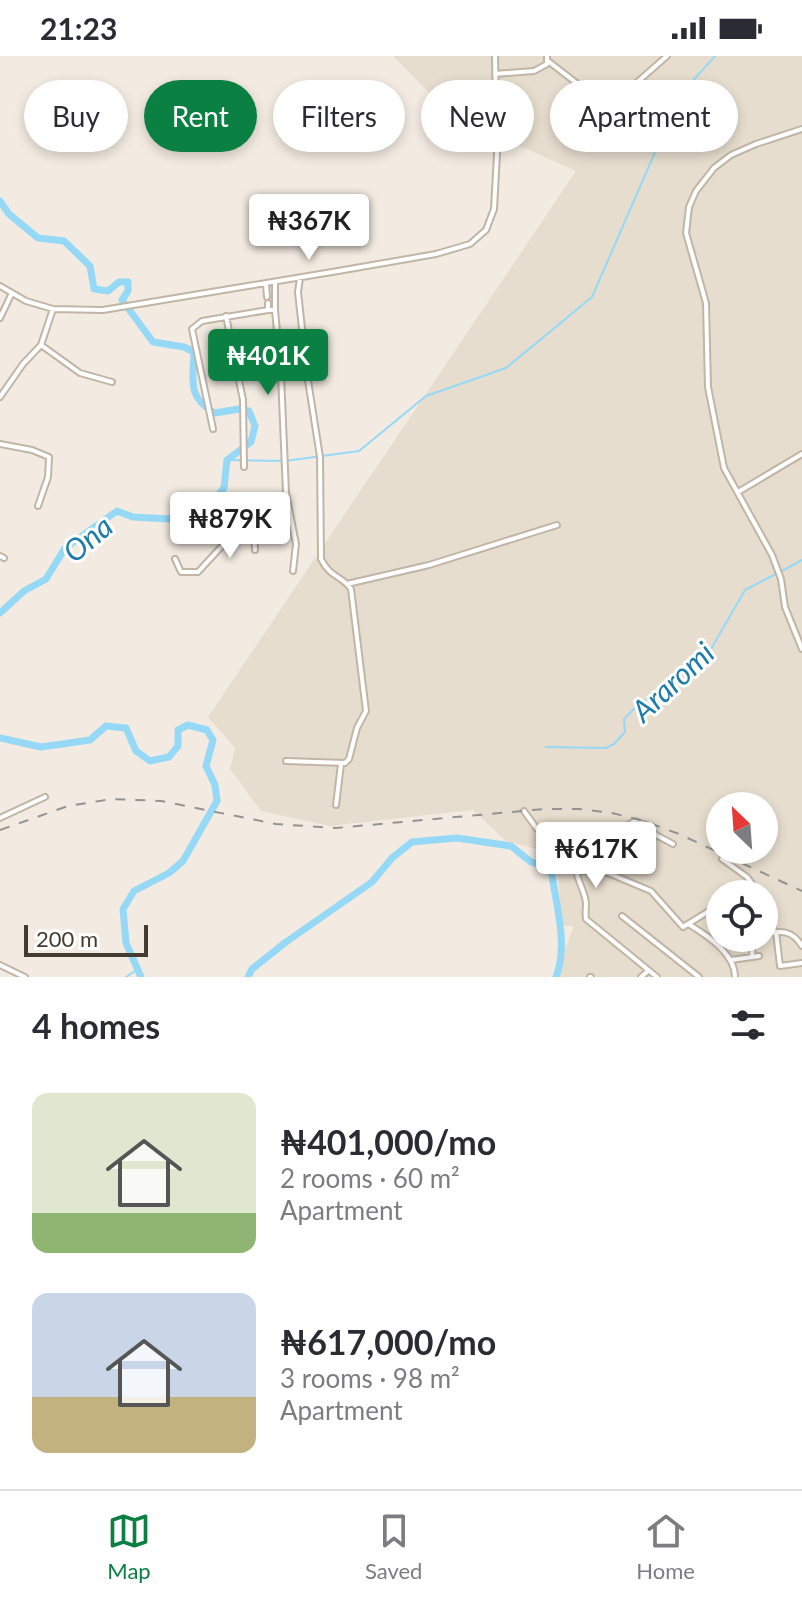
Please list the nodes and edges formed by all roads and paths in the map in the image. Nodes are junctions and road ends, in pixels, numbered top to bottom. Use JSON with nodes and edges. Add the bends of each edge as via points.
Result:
{"nodes":[{"id":1,"x":495,"y":56,"type":"edge"},
{"id":2,"x":667,"y":56,"type":"edge"},
{"id":3,"x":548,"y":58,"type":"edge"},
{"id":4,"x":495,"y":74,"type":"junction"},
{"id":5,"x":573,"y":80,"type":"edge"},
{"id":6,"x":640,"y":80,"type":"edge"},
{"id":7,"x":802,"y":129,"type":"edge"},
{"id":8,"x":300,"y":278,"type":"junction"},
{"id":9,"x":275,"y":283,"type":"junction"},
{"id":10,"x":266,"y":284,"type":"junction"},
{"id":11,"x":0,"y":286,"type":"edge"},
{"id":12,"x":12,"y":293,"type":"junction"},
{"id":13,"x":53,"y":309,"type":"junction"},
{"id":14,"x":268,"y":310,"type":"junction"},
{"id":15,"x":275,"y":310,"type":"junction"},
{"id":16,"x":226,"y":316,"type":"junction"},
{"id":17,"x":0,"y":318,"type":"edge"},
{"id":18,"x":41,"y":345,"type":"junction"},
{"id":19,"x":112,"y":382,"type":"dead end"},
{"id":20,"x":0,"y":397,"type":"edge"},
{"id":21,"x":213,"y":429,"type":"dead end"},
{"id":22,"x":0,"y":444,"type":"edge"},
{"id":23,"x":802,"y":454,"type":"edge"},
{"id":24,"x":244,"y":467,"type":"dead end"},
{"id":25,"x":738,"y":492,"type":"junction"},
{"id":26,"x":286,"y":493,"type":"junction"},
{"id":27,"x":38,"y":506,"type":"dead end"},
{"id":28,"x":253,"y":515,"type":"junction"},
{"id":29,"x":557,"y":525,"type":"dead end"},
{"id":30,"x":255,"y":550,"type":"dead end"},
{"id":31,"x":175,"y":559,"type":"dead end"},
{"id":32,"x":293,"y":571,"type":"dead end"},
{"id":33,"x":347,"y":584,"type":"junction"},
{"id":34,"x":802,"y":649,"type":"edge"},
{"id":35,"x":286,"y":761,"type":"dead end"},
{"id":36,"x":341,"y":764,"type":"junction"},
{"id":37,"x":45,"y":797,"type":"dead end"},
{"id":38,"x":336,"y":805,"type":"dead end"},
{"id":39,"x":524,"y":811,"type":"dead end"},
{"id":40,"x":0,"y":818,"type":"edge"},
{"id":41,"x":673,"y":844,"type":"dead end"},
{"id":42,"x":729,"y":864,"type":"edge"},
{"id":43,"x":576,"y":869,"type":"junction"},
{"id":44,"x":602,"y":872,"type":"junction"},
{"id":45,"x":749,"y":880,"type":"edge"},
{"id":46,"x":706,"y":912,"type":"edge"},
{"id":47,"x":622,"y":916,"type":"dead end"},
{"id":48,"x":689,"y":925,"type":"junction"},
{"id":49,"x":778,"y":932,"type":"edge"},
{"id":50,"x":802,"y":946,"type":"edge"},
{"id":51,"x":752,"y":952,"type":"edge"},
{"id":52,"x":778,"y":952,"type":"edge"},
{"id":53,"x":759,"y":956,"type":"dead end"},
{"id":54,"x":752,"y":957,"type":"junction"},
{"id":55,"x":731,"y":960,"type":"junction"},
{"id":56,"x":802,"y":963,"type":"edge"},
{"id":57,"x":0,"y":965,"type":"edge"},
{"id":58,"x":786,"y":967,"type":"junction"},
{"id":59,"x":648,"y":971,"type":"junction"},
{"id":60,"x":25,"y":977,"type":"edge"},
{"id":61,"x":641,"y":977,"type":"edge"},
{"id":62,"x":657,"y":977,"type":"edge"},
{"id":63,"x":699,"y":977,"type":"edge"},
{"id":64,"x":735,"y":977,"type":"edge"},
{"id":65,"x":788,"y":977,"type":"edge"}],
"edges":[{"from":1,"to":4,"type":"street"},
{"from":2,"to":6,"type":"street"},
{"from":3,"to":4,"type":"street","via":[[537,70]]},
{"from":3,"to":5,"type":"street"},
{"from":4,"to":8,"type":"street","via":[[495,194],[482,235],[449,251]]},
{"from":7,"to":25,"type":"street","via":[[731,155],[704,178],[689,207],[686,233],[706,303],[711,402],[724,468]]},
{"from":8,"to":9,"type":"street"},
{"from":8,"to":33,"type":"street","via":[[320,457],[321,559],[328,572]]},
{"from":9,"to":10,"type":"street"},
{"from":9,"to":15,"type":"street"},
{"from":10,"to":13,"type":"street","via":[[121,308]]},
{"from":10,"to":14,"type":"street"},
{"from":11,"to":12,"type":"street"},
{"from":12,"to":13,"type":"street"},
{"from":12,"to":17,"type":"street"},
{"from":13,"to":18,"type":"street"},
{"from":14,"to":15,"type":"street"},
{"from":14,"to":16,"type":"street"},
{"from":15,"to":26,"type":"street"},
{"from":16,"to":21,"type":"street","via":[[197,322],[191,334]]},
{"from":16,"to":24,"type":"street","via":[[243,400]]},
{"from":18,"to":19,"type":"street","via":[[80,373]]},
{"from":18,"to":20,"type":"street"},
{"from":22,"to":27,"type":"street","via":[[49,457]]},
{"from":23,"to":25,"type":"street"},
{"from":25,"to":34,"type":"street","via":[[778,568],[785,607]]},
{"from":26,"to":28,"type":"street"},
{"from":26,"to":32,"type":"street","via":[[296,544]]},
{"from":28,"to":30,"type":"street"},
{"from":28,"to":31,"type":"street","via":[[198,572],[181,572]]},
{"from":29,"to":33,"type":"street"},
{"from":33,"to":36,"type":"street","via":[[366,714],[349,759]]},
{"from":35,"to":36,"type":"street"},
{"from":36,"to":38,"type":"street"},
{"from":37,"to":40,"type":"street"},
{"from":39,"to":43,"type":"street","via":[[542,829],[564,869]]},
{"from":41,"to":44,"type":"street","via":[[635,821],[619,830]]},
{"from":42,"to":45,"type":"street"},
{"from":43,"to":44,"type":"street"},
{"from":43,"to":59,"type":"street","via":[[586,919]]},
{"from":44,"to":48,"type":"street","via":[[654,892],[683,927]]},
{"from":46,"to":48,"type":"street"},
{"from":47,"to":63,"type":"street"},
{"from":48,"to":55,"type":"street"},
{"from":49,"to":50,"type":"street","via":[[793,934]]},
{"from":51,"to":54,"type":"street"},
{"from":52,"to":58,"type":"street","via":[[779,963]]},
{"from":53,"to":54,"type":"street"},
{"from":54,"to":55,"type":"street"},
{"from":55,"to":64,"type":"street"},
{"from":56,"to":58,"type":"street"},
{"from":57,"to":60,"type":"street"},
{"from":58,"to":65,"type":"street"},
{"from":59,"to":61,"type":"street"},
{"from":59,"to":62,"type":"street"}]}
